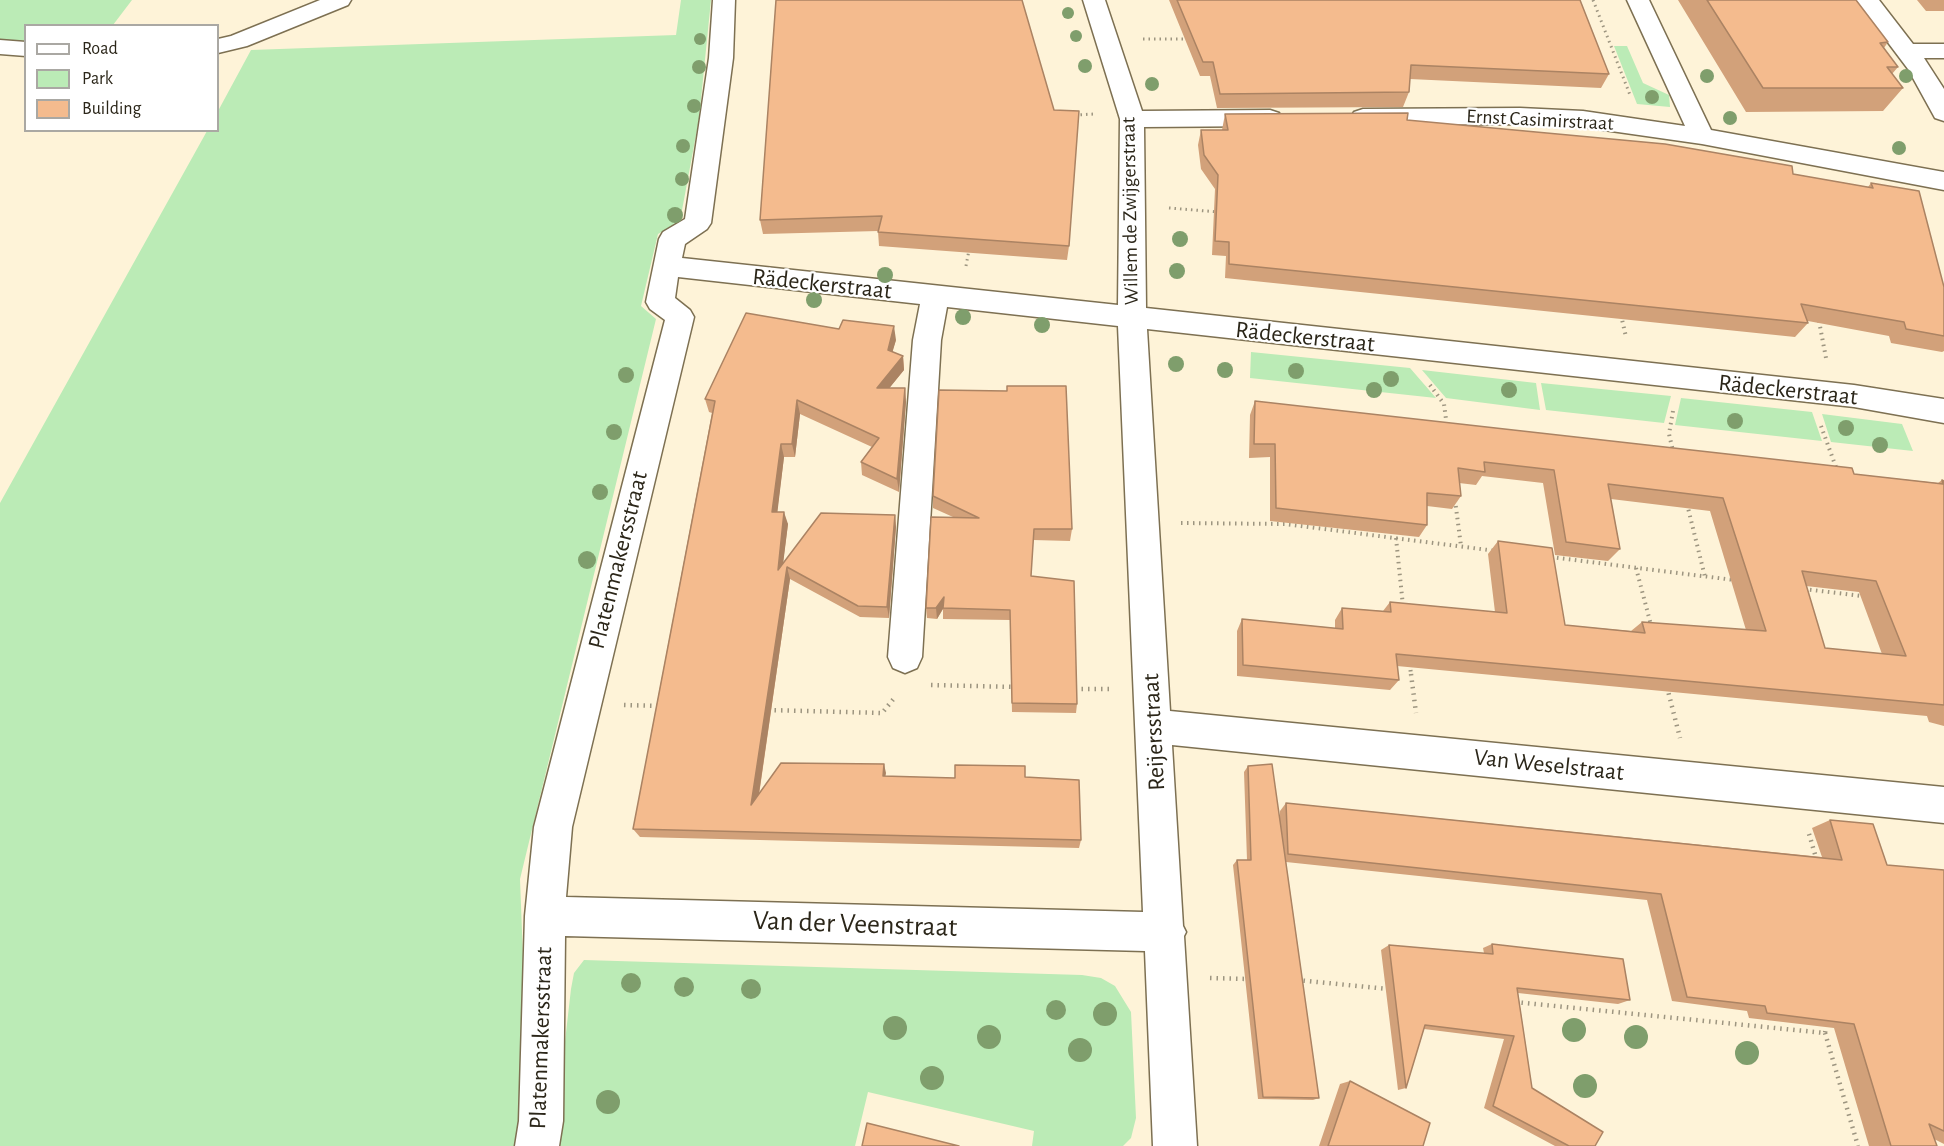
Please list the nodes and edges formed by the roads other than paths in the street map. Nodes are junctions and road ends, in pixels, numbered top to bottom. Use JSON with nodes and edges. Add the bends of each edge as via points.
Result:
{"nodes":[{"id":1,"x":340,"y":0,"type":"edge"},
{"id":2,"x":724,"y":0,"type":"edge"},
{"id":3,"x":1094,"y":0,"type":"edge"},
{"id":4,"x":1638,"y":0,"type":"edge"},
{"id":5,"x":1867,"y":0,"type":"edge"},
{"id":6,"x":219,"y":46,"type":"edge"},
{"id":7,"x":0,"y":47,"type":"edge"},
{"id":8,"x":24,"y":49,"type":"edge"},
{"id":9,"x":1907,"y":51,"type":"junction"},
{"id":10,"x":1944,"y":51,"type":"edge"},
{"id":11,"x":1944,"y":113,"type":"edge"},
{"id":12,"x":1131,"y":115,"type":"junction"},
{"id":13,"x":1343,"y":117,"type":"edge"},
{"id":14,"x":1296,"y":118,"type":"edge"},
{"id":15,"x":1702,"y":136,"type":"junction"},
{"id":16,"x":1944,"y":181,"type":"edge"},
{"id":17,"x":666,"y":266,"type":"junction"},
{"id":18,"x":948,"y":298,"type":"junction"},
{"id":19,"x":1132,"y":318,"type":"junction"},
{"id":20,"x":1944,"y":411,"type":"edge"},
{"id":21,"x":905,"y":671,"type":"road end"},
{"id":22,"x":1154,"y":726,"type":"junction"},
{"id":23,"x":1944,"y":806,"type":"edge"},
{"id":24,"x":545,"y":916,"type":"junction"},
{"id":25,"x":1166,"y":932,"type":"junction"},
{"id":26,"x":537,"y":1146,"type":"edge"},
{"id":27,"x":1175,"y":1146,"type":"edge"}],
"edges":[{"from":1,"to":6,"type":"street"},
{"from":2,"to":17,"type":"street","name":"Platenmakersstraat","via":[[721,58],[698,223],[672,239]]},
{"from":3,"to":12,"type":"street","name":"Willem de Zwijgerstraat"},
{"from":4,"to":15,"type":"street"},
{"from":5,"to":9,"type":"street"},
{"from":7,"to":8,"type":"street"},
{"from":9,"to":10,"type":"street"},
{"from":9,"to":11,"type":"street"},
{"from":12,"to":14,"type":"street"},
{"from":12,"to":19,"type":"street","name":"Willem de Zwijgerstraat"},
{"from":13,"to":15,"type":"street","name":"Ernst Casimirstraat","via":[[1551,117]]},
{"from":15,"to":16,"type":"street","name":"Ernst Casimirstraat"},
{"from":17,"to":18,"type":"street","name":"Rädeckerstraat"},
{"from":17,"to":24,"type":"street","name":"Platenmakersstraat","via":[[660,302],[680,317],[553,827]]},
{"from":18,"to":19,"type":"street","name":"Rädeckerstraat"},
{"from":18,"to":21,"type":"street","via":[[927,340]]},
{"from":19,"to":20,"type":"street","name":"Rädeckerstraat","via":[[1820,393]]},
{"from":19,"to":22,"type":"street","name":"Reijersstraat"},
{"from":22,"to":23,"type":"street","name":"Van Weselstraat"},
{"from":22,"to":25,"type":"street","name":"Reijersstraat"},
{"from":24,"to":25,"type":"street","name":"Van der Veenstraat"},
{"from":24,"to":26,"type":"street","name":"Platenmakersstraat","via":[[541,1121]]},
{"from":25,"to":27,"type":"street","name":"Reijersstraat"}]}
